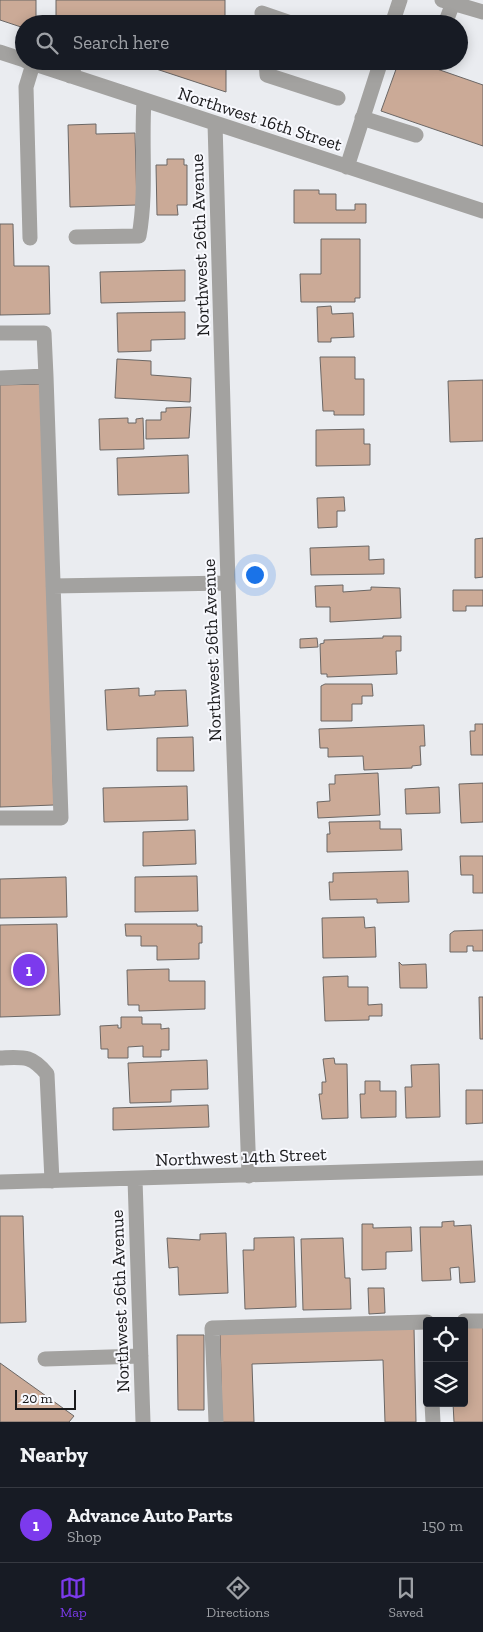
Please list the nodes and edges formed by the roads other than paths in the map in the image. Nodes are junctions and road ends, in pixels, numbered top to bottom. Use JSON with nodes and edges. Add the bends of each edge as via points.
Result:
{"nodes":[{"id":1,"x":400,"y":0,"type":"edge"},
{"id":2,"x":450,"y":1,"type":"edge"},
{"id":3,"x":483,"y":12,"type":"edge"},
{"id":4,"x":395,"y":15,"type":"edge"},
{"id":5,"x":447,"y":15,"type":"edge"},
{"id":6,"x":0,"y":52,"type":"edge"},
{"id":7,"x":15,"y":58,"type":"edge"},
{"id":8,"x":27,"y":70,"type":"edge"},
{"id":9,"x":52,"y":70,"type":"edge"},
{"id":10,"x":73,"y":70,"type":"edge"},
{"id":11,"x":267,"y":70,"type":"edge"},
{"id":12,"x":377,"y":70,"type":"edge"},
{"id":13,"x":70,"y":76,"type":"junction"},
{"id":14,"x":338,"y":98,"type":"dead end"},
{"id":15,"x":144,"y":101,"type":"junction"},
{"id":16,"x":362,"y":118,"type":"junction"},
{"id":17,"x":215,"y":123,"type":"junction"},
{"id":18,"x":416,"y":135,"type":"dead end"},
{"id":19,"x":347,"y":167,"type":"junction"},
{"id":20,"x":483,"y":211,"type":"edge"},
{"id":21,"x":76,"y":237,"type":"dead end"},
{"id":22,"x":30,"y":238,"type":"dead end"},
{"id":23,"x":0,"y":333,"type":"edge"},
{"id":24,"x":46,"y":376,"type":"junction"},
{"id":25,"x":0,"y":378,"type":"edge"},
{"id":26,"x":228,"y":583,"type":"junction"},
{"id":27,"x":53,"y":586,"type":"junction"},
{"id":28,"x":0,"y":818,"type":"edge"},
{"id":29,"x":0,"y":1058,"type":"edge"},
{"id":30,"x":483,"y":1168,"type":"edge"},
{"id":31,"x":249,"y":1176,"type":"junction"},
{"id":32,"x":136,"y":1179,"type":"junction"},
{"id":33,"x":52,"y":1181,"type":"junction"},
{"id":34,"x":0,"y":1182,"type":"edge"},
{"id":35,"x":468,"y":1321,"type":"edge"},
{"id":36,"x":483,"y":1321,"type":"edge"},
{"id":37,"x":423,"y":1322,"type":"edge"},
{"id":38,"x":141,"y":1356,"type":"junction"},
{"id":39,"x":45,"y":1358,"type":"dead end"},
{"id":40,"x":432,"y":1407,"type":"edge"},
{"id":41,"x":143,"y":1422,"type":"edge"},
{"id":42,"x":216,"y":1422,"type":"edge"},
{"id":43,"x":433,"y":1422,"type":"edge"}],
"edges":[{"from":1,"to":4,"type":"street"},
{"from":2,"to":3,"type":"street"},
{"from":2,"to":5,"type":"street"},
{"from":6,"to":7,"type":"street","name":"Northwest 16th Street"},
{"from":8,"to":22,"type":"street"},
{"from":9,"to":13,"type":"street","name":"Northwest 16th Street"},
{"from":10,"to":13,"type":"street"},
{"from":11,"to":14,"type":"street","via":[[267,75]]},
{"from":12,"to":16,"type":"street"},
{"from":13,"to":15,"type":"street","name":"Northwest 16th Street"},
{"from":15,"to":17,"type":"street","name":"Northwest 16th Street"},
{"from":15,"to":21,"type":"street","via":[[144,207],[138,236]]},
{"from":16,"to":18,"type":"street"},
{"from":16,"to":19,"type":"street"},
{"from":17,"to":19,"type":"street","name":"Northwest 16th Street"},
{"from":17,"to":26,"type":"street","name":"Northwest 26th Avenue"},
{"from":19,"to":20,"type":"street","name":"Northwest 16th Street"},
{"from":23,"to":24,"type":"street","via":[[44,333]]},
{"from":24,"to":25,"type":"street"},
{"from":24,"to":27,"type":"street"},
{"from":26,"to":27,"type":"street"},
{"from":26,"to":31,"type":"street","name":"Northwest 26th Avenue"},
{"from":27,"to":28,"type":"street","via":[[61,818]]},
{"from":29,"to":33,"type":"street","via":[[21,1057],[36,1061],[47,1074]]},
{"from":30,"to":31,"type":"street","name":"Northwest 14th Street"},
{"from":31,"to":32,"type":"street","name":"Northwest 14th Street"},
{"from":32,"to":33,"type":"street","name":"Northwest 14th Street"},
{"from":32,"to":38,"type":"street","name":"Northwest 26th Avenue"},
{"from":33,"to":34,"type":"street","name":"Northwest 14th Street"},
{"from":35,"to":36,"type":"street"},
{"from":37,"to":42,"type":"street","via":[[212,1328]]},
{"from":38,"to":39,"type":"street"},
{"from":38,"to":41,"type":"street","name":"Northwest 26th Avenue"},
{"from":40,"to":43,"type":"street"}]}
